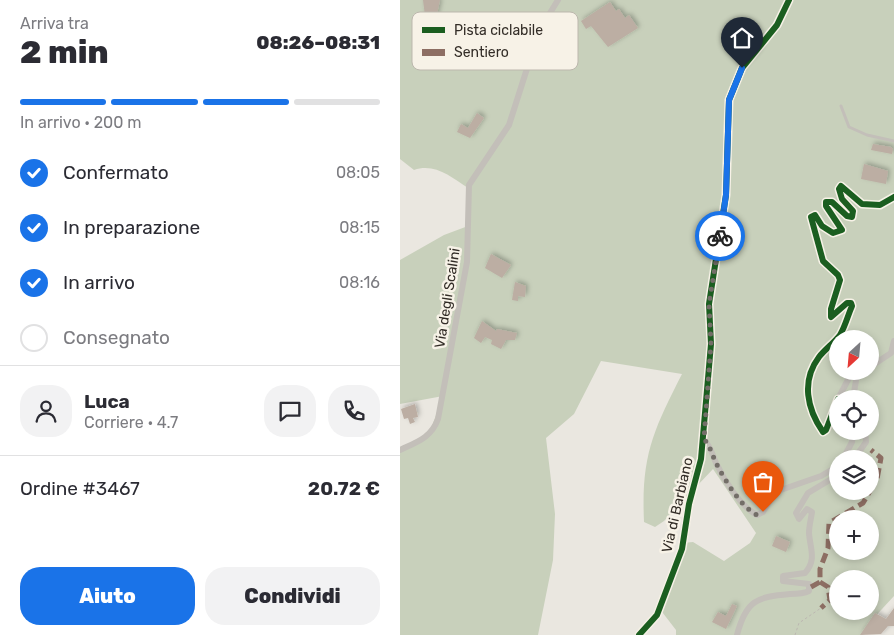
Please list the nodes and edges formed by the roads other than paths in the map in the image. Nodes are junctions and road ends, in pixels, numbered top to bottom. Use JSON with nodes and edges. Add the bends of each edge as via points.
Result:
{"nodes":[{"id":1,"x":558,"y":0,"type":"edge"},
{"id":2,"x":789,"y":0,"type":"edge"},
{"id":3,"x":551,"y":12,"type":"edge"},
{"id":4,"x":528,"y":70,"type":"edge"},
{"id":5,"x":841,"y":106,"type":"dead end"},
{"id":6,"x":894,"y":141,"type":"edge"},
{"id":7,"x":894,"y":197,"type":"edge"},
{"id":8,"x":894,"y":341,"type":"edge"},
{"id":9,"x":879,"y":361,"type":"edge"},
{"id":10,"x":829,"y":422,"type":"edge"},
{"id":11,"x":704,"y":439,"type":"junction"},
{"id":12,"x":400,"y":450,"type":"edge"},
{"id":13,"x":829,"y":471,"type":"edge"},
{"id":14,"x":829,"y":481,"type":"edge"},
{"id":15,"x":639,"y":635,"type":"edge"},
{"id":16,"x":737,"y":635,"type":"edge"}],
"edges":[{"from":1,"to":3,"type":"street","name":"Via degli Scalini"},
{"from":2,"to":11,"type":"street","name":"Via di Barbiano","via":[[777,25],[742,68],[729,100],[726,195],[709,304],[711,344]]},
{"from":4,"to":12,"type":"street","name":"Via degli Scalini","via":[[509,125],[469,185],[467,262],[438,419],[427,437]]},
{"from":5,"to":6,"type":"lane","via":[[850,127]]},
{"from":7,"to":10,"type":"street","via":[[885,203],[869,206],[856,201],[841,186],[838,189],[853,211],[852,217],[832,202],[826,202],[826,206],[842,230],[833,232],[822,226],[815,215],[811,217],[823,261],[840,280],[830,309],[831,317],[847,303],[852,306],[840,334],[811,370],[807,386],[809,404],[822,432]]},
{"from":8,"to":9,"type":"street","via":[[891,353]]},
{"from":11,"to":13,"type":"street","via":[[732,488],[757,515],[763,512],[775,492]]},
{"from":11,"to":15,"type":"street","name":"Via di Barbiano","via":[[682,549],[657,615]]},
{"from":14,"to":16,"type":"street","via":[[808,494],[796,513],[799,519],[807,509],[812,512],[809,531],[811,565],[805,572],[783,576],[783,581],[809,584],[809,591],[752,602]]}]}
